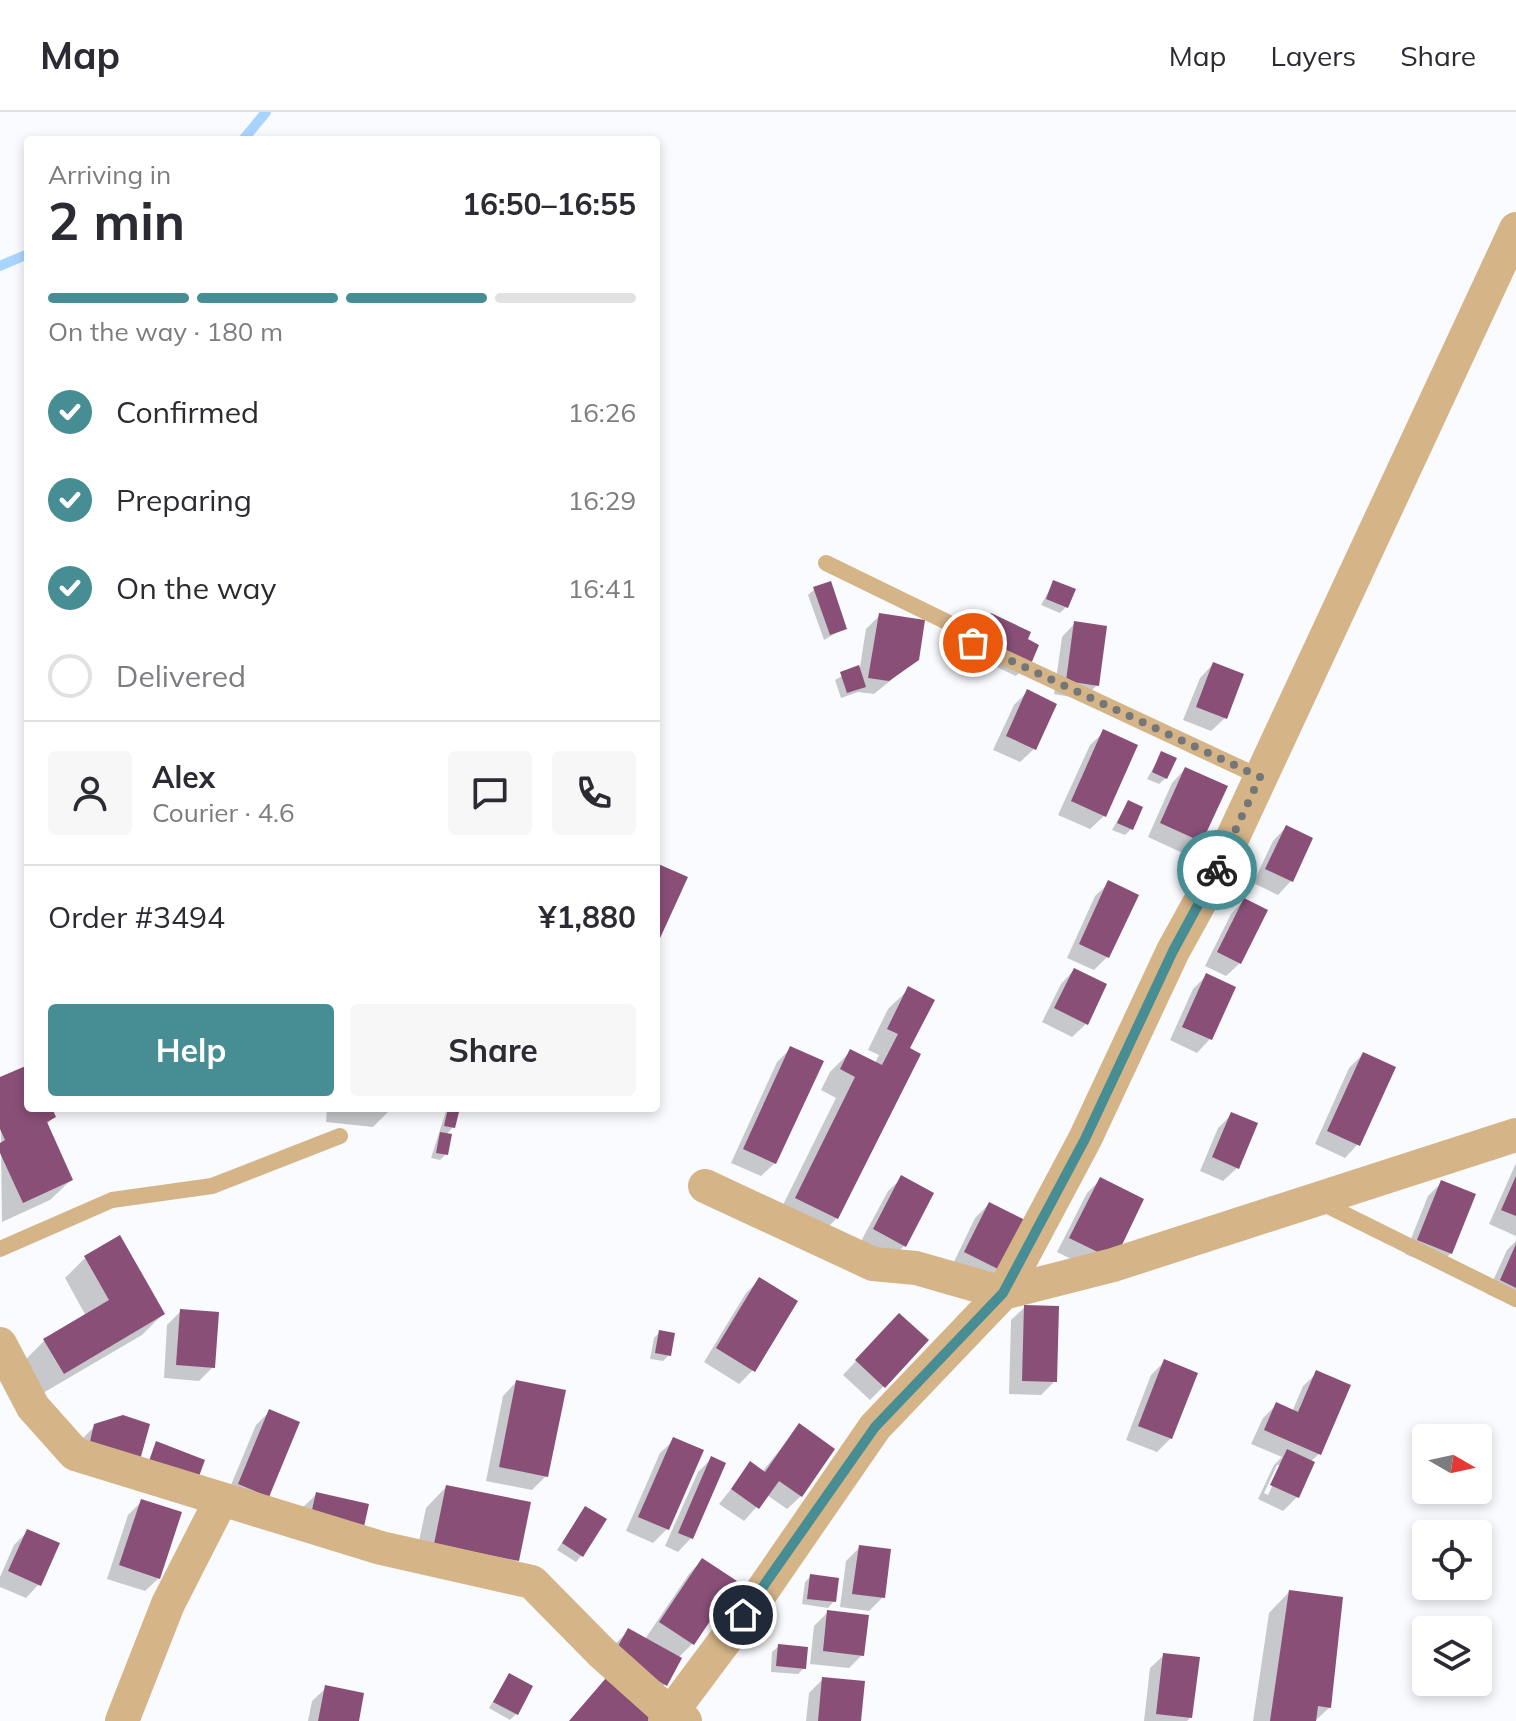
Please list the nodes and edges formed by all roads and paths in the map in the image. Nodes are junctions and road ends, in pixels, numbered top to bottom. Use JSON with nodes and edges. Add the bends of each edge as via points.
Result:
{"nodes":[{"id":1,"x":1516,"y":229,"type":"edge"},
{"id":2,"x":826,"y":563,"type":"dead end"},
{"id":3,"x":1260,"y":777,"type":"junction"},
{"id":4,"x":1516,"y":1135,"type":"edge"},
{"id":5,"x":340,"y":1136,"type":"dead end"},
{"id":6,"x":705,"y":1186,"type":"dead end"},
{"id":7,"x":1316,"y":1200,"type":"junction"},
{"id":8,"x":0,"y":1249,"type":"edge"},
{"id":9,"x":1003,"y":1293,"type":"junction"},
{"id":10,"x":1516,"y":1299,"type":"edge"},
{"id":11,"x":0,"y":1344,"type":"edge"},
{"id":12,"x":221,"y":1500,"type":"junction"},
{"id":13,"x":673,"y":1718,"type":"edge"},
{"id":14,"x":122,"y":1721,"type":"edge"}],
"edges":[{"from":1,"to":3,"type":"street"},
{"from":2,"to":3,"type":"lane","via":[[947,622],[973,643]]},
{"from":3,"to":9,"type":"street","via":[[1085,1139]]},
{"from":4,"to":7,"type":"street"},
{"from":5,"to":8,"type":"lane","via":[[212,1186],[112,1200]]},
{"from":6,"to":9,"type":"street","via":[[873,1264],[916,1268]]},
{"from":7,"to":9,"type":"street","via":[[1113,1265]]},
{"from":7,"to":10,"type":"lane"},
{"from":9,"to":13,"type":"street","via":[[875,1427]]},
{"from":11,"to":12,"type":"street","via":[[33,1407],[75,1454]]},
{"from":12,"to":13,"type":"street","via":[[381,1548],[532,1582]]},
{"from":12,"to":14,"type":"street","via":[[168,1604]]}]}
